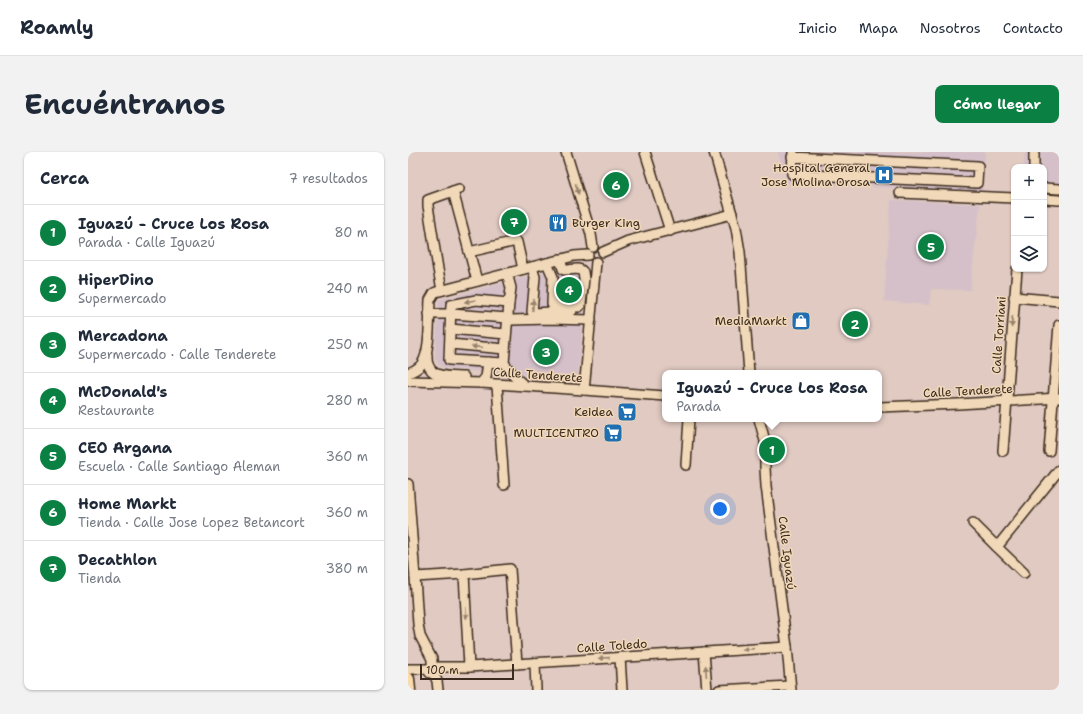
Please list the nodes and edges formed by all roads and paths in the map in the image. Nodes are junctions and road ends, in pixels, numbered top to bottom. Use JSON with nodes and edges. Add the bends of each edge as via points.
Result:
{"nodes":[{"id":1,"x":566,"y":152,"type":"edge"},
{"id":2,"x":645,"y":152,"type":"edge"},
{"id":3,"x":714,"y":152,"type":"edge"},
{"id":4,"x":1034,"y":152,"type":"edge"},
{"id":5,"x":793,"y":154,"type":"edge"},
{"id":6,"x":802,"y":155,"type":"edge"},
{"id":7,"x":1034,"y":164,"type":"edge"},
{"id":8,"x":1047,"y":188,"type":"edge"},
{"id":9,"x":1059,"y":189,"type":"edge"},
{"id":10,"x":900,"y":193,"type":"dead end"},
{"id":11,"x":1011,"y":198,"type":"edge"},
{"id":12,"x":1047,"y":199,"type":"edge"},
{"id":13,"x":1059,"y":200,"type":"edge"},
{"id":14,"x":732,"y":214,"type":"junction"},
{"id":15,"x":670,"y":231,"type":"junction"},
{"id":16,"x":591,"y":251,"type":"junction"},
{"id":17,"x":469,"y":252,"type":"junction"},
{"id":18,"x":603,"y":252,"type":"junction"},
{"id":19,"x":560,"y":259,"type":"junction"},
{"id":20,"x":596,"y":262,"type":"junction"},
{"id":21,"x":547,"y":263,"type":"junction"},
{"id":22,"x":528,"y":268,"type":"junction"},
{"id":23,"x":1017,"y":272,"type":"edge"},
{"id":24,"x":507,"y":273,"type":"junction"},
{"id":25,"x":477,"y":281,"type":"junction"},
{"id":26,"x":442,"y":290,"type":"junction"},
{"id":27,"x":1014,"y":297,"type":"junction"},
{"id":28,"x":1059,"y":301,"type":"edge"},
{"id":29,"x":509,"y":303,"type":"junction"},
{"id":30,"x":552,"y":308,"type":"junction"},
{"id":31,"x":592,"y":310,"type":"junction"},
{"id":32,"x":429,"y":314,"type":"junction"},
{"id":33,"x":451,"y":314,"type":"junction"},
{"id":34,"x":508,"y":318,"type":"junction"},
{"id":35,"x":591,"y":320,"type":"junction"},
{"id":36,"x":1059,"y":325,"type":"edge"},
{"id":37,"x":450,"y":329,"type":"junction"},
{"id":38,"x":506,"y":334,"type":"junction"},
{"id":39,"x":450,"y":344,"type":"junction"},
{"id":40,"x":505,"y":349,"type":"junction"},
{"id":41,"x":427,"y":353,"type":"junction"},
{"id":42,"x":488,"y":362,"type":"junction"},
{"id":43,"x":504,"y":363,"type":"junction"},
{"id":44,"x":749,"y":370,"type":"edge"},
{"id":45,"x":408,"y":379,"type":"edge"},
{"id":46,"x":481,"y":383,"type":"junction"},
{"id":47,"x":497,"y":384,"type":"junction"},
{"id":48,"x":525,"y":386,"type":"junction"},
{"id":49,"x":584,"y":390,"type":"junction"},
{"id":50,"x":662,"y":396,"type":"edge"},
{"id":51,"x":1056,"y":398,"type":"edge"},
{"id":52,"x":1006,"y":401,"type":"junction"},
{"id":53,"x":882,"y":406,"type":"edge"},
{"id":54,"x":689,"y":422,"type":"edge"},
{"id":55,"x":760,"y":422,"type":"edge"},
{"id":56,"x":1003,"y":451,"type":"dead end"},
{"id":57,"x":1049,"y":451,"type":"dead end"},
{"id":58,"x":686,"y":465,"type":"dead end"},
{"id":59,"x":1059,"y":470,"type":"edge"},
{"id":60,"x":408,"y":484,"type":"edge"},
{"id":61,"x":504,"y":485,"type":"dead end"},
{"id":62,"x":973,"y":523,"type":"dead end"},
{"id":63,"x":997,"y":547,"type":"junction"},
{"id":64,"x":1024,"y":573,"type":"dead end"},
{"id":65,"x":464,"y":574,"type":"junction"},
{"id":66,"x":416,"y":577,"type":"junction"},
{"id":67,"x":787,"y":647,"type":"junction"},
{"id":68,"x":704,"y":652,"type":"junction"},
{"id":69,"x":620,"y":657,"type":"junction"},
{"id":70,"x":535,"y":663,"type":"junction"},
{"id":71,"x":517,"y":664,"type":"junction"},
{"id":72,"x":469,"y":667,"type":"junction"},
{"id":73,"x":431,"y":668,"type":"junction"},
{"id":74,"x":408,"y":669,"type":"edge"},
{"id":75,"x":408,"y":679,"type":"edge"},
{"id":76,"x":791,"y":688,"type":"edge"},
{"id":77,"x":410,"y":690,"type":"edge"},
{"id":78,"x":438,"y":690,"type":"edge"},
{"id":79,"x":536,"y":690,"type":"edge"},
{"id":80,"x":622,"y":690,"type":"edge"},
{"id":81,"x":707,"y":690,"type":"edge"},
{"id":82,"x":719,"y":690,"type":"edge"}],
"edges":[{"from":1,"to":16,"type":"street","one_way":true,"via":[[591,234]]},
{"from":2,"to":15,"type":"street"},
{"from":3,"to":14,"type":"street"},
{"from":4,"to":7,"type":"street"},
{"from":5,"to":6,"type":"street"},
{"from":5,"to":6,"type":"street","via":[[792,174],[977,183],[978,166]]},
{"from":8,"to":9,"type":"street"},
{"from":10,"to":11,"type":"street"},
{"from":12,"to":13,"type":"street"},
{"from":14,"to":15,"type":"street"},
{"from":14,"to":44,"type":"street","via":[[740,252]]},
{"from":15,"to":18,"type":"street","via":[[628,241]]},
{"from":16,"to":18,"type":"street","via":[[599,247]]},
{"from":16,"to":19,"type":"street"},
{"from":16,"to":20,"type":"street","via":[[590,260]]},
{"from":17,"to":22,"type":"street","via":[[516,241]]},
{"from":17,"to":25,"type":"street"},
{"from":17,"to":26,"type":"street","via":[[456,190],[428,200]]},
{"from":18,"to":20,"type":"street","via":[[603,258]]},
{"from":19,"to":21,"type":"street"},
{"from":19,"to":30,"type":"street","via":[[564,270],[580,269],[583,272],[581,306]]},
{"from":20,"to":31,"type":"street"},
{"from":21,"to":22,"type":"street"},
{"from":21,"to":30,"type":"street","via":[[553,277]]},
{"from":22,"to":24,"type":"street"},
{"from":30,"to":22,"type":"street","one_way":true,"via":[[532,312],[535,277]]},
{"from":23,"to":27,"type":"street","name":"Calle Torriani"},
{"from":24,"to":25,"type":"street"},
{"from":24,"to":29,"type":"street","via":[[511,288]]},
{"from":25,"to":26,"type":"street"},
{"from":26,"to":32,"type":"street","via":[[431,297]]},
{"from":27,"to":28,"type":"street"},
{"from":27,"to":52,"type":"street","name":"Calle Torriani","one_way":true},
{"from":29,"to":33,"type":"street","one_way":true,"via":[[476,300],[451,304]]},
{"from":29,"to":34,"type":"street"},
{"from":30,"to":31,"type":"street"},
{"from":31,"to":35,"type":"street"},
{"from":32,"to":33,"type":"street"},
{"from":32,"to":41,"type":"street"},
{"from":33,"to":34,"type":"street"},
{"from":33,"to":37,"type":"street"},
{"from":34,"to":35,"type":"street"},
{"from":34,"to":38,"type":"street"},
{"from":35,"to":49,"type":"street"},
{"from":36,"to":51,"type":"street"},
{"from":37,"to":38,"type":"street"},
{"from":37,"to":39,"type":"street"},
{"from":38,"to":40,"type":"street"},
{"from":40,"to":39,"type":"street","one_way":true},
{"from":39,"to":42,"type":"street","via":[[449,360]]},
{"from":40,"to":43,"type":"street"},
{"from":41,"to":45,"type":"street","via":[[420,367]]},
{"from":41,"to":46,"type":"street","via":[[428,364],[434,374]]},
{"from":42,"to":43,"type":"street"},
{"from":42,"to":46,"type":"street","via":[[486,376]]},
{"from":43,"to":48,"type":"street"},
{"from":45,"to":46,"type":"street","name":"Calle Tenderete"},
{"from":46,"to":47,"type":"street","name":"Calle Tenderete"},
{"from":47,"to":48,"type":"street","name":"Calle Tenderete"},
{"from":47,"to":61,"type":"street"},
{"from":48,"to":49,"type":"street","name":"Calle Tenderete"},
{"from":49,"to":50,"type":"street","name":"Calle Tenderete"},
{"from":51,"to":52,"type":"street","name":"Calle Tenderete"},
{"from":51,"to":57,"type":"street"},
{"from":52,"to":53,"type":"street","name":"Calle Tenderete"},
{"from":52,"to":56,"type":"street","name":"Calle Torriani"},
{"from":54,"to":58,"type":"street"},
{"from":55,"to":67,"type":"street","name":"Calle Iguazú","via":[[765,440],[766,486]]},
{"from":59,"to":63,"type":"street"},
{"from":60,"to":66,"type":"street"},
{"from":62,"to":63,"type":"street"},
{"from":63,"to":64,"type":"street"},
{"from":65,"to":66,"type":"street"},
{"from":65,"to":71,"type":"street","via":[[510,569]]},
{"from":65,"to":72,"type":"street","one_way":true},
{"from":66,"to":73,"type":"street","via":[[418,624],[420,636],[432,659]]},
{"from":67,"to":68,"type":"street","name":"Calle Toledo","one_way":true},
{"from":67,"to":76,"type":"street","name":"Calle Iguazú"},
{"from":68,"to":69,"type":"street","name":"Calle Toledo"},
{"from":81,"to":68,"type":"street","one_way":true},
{"from":69,"to":70,"type":"street","name":"Calle Toledo","one_way":true},
{"from":69,"to":80,"type":"street"},
{"from":70,"to":71,"type":"street","name":"Calle Toledo"},
{"from":70,"to":79,"type":"street"},
{"from":71,"to":72,"type":"street","name":"Calle Toledo"},
{"from":72,"to":73,"type":"street","name":"Calle Toledo"},
{"from":73,"to":74,"type":"street","name":"Calle Toledo"},
{"from":73,"to":78,"type":"street"},
{"from":75,"to":77,"type":"highway"},
{"from":76,"to":82,"type":"street"}]}
